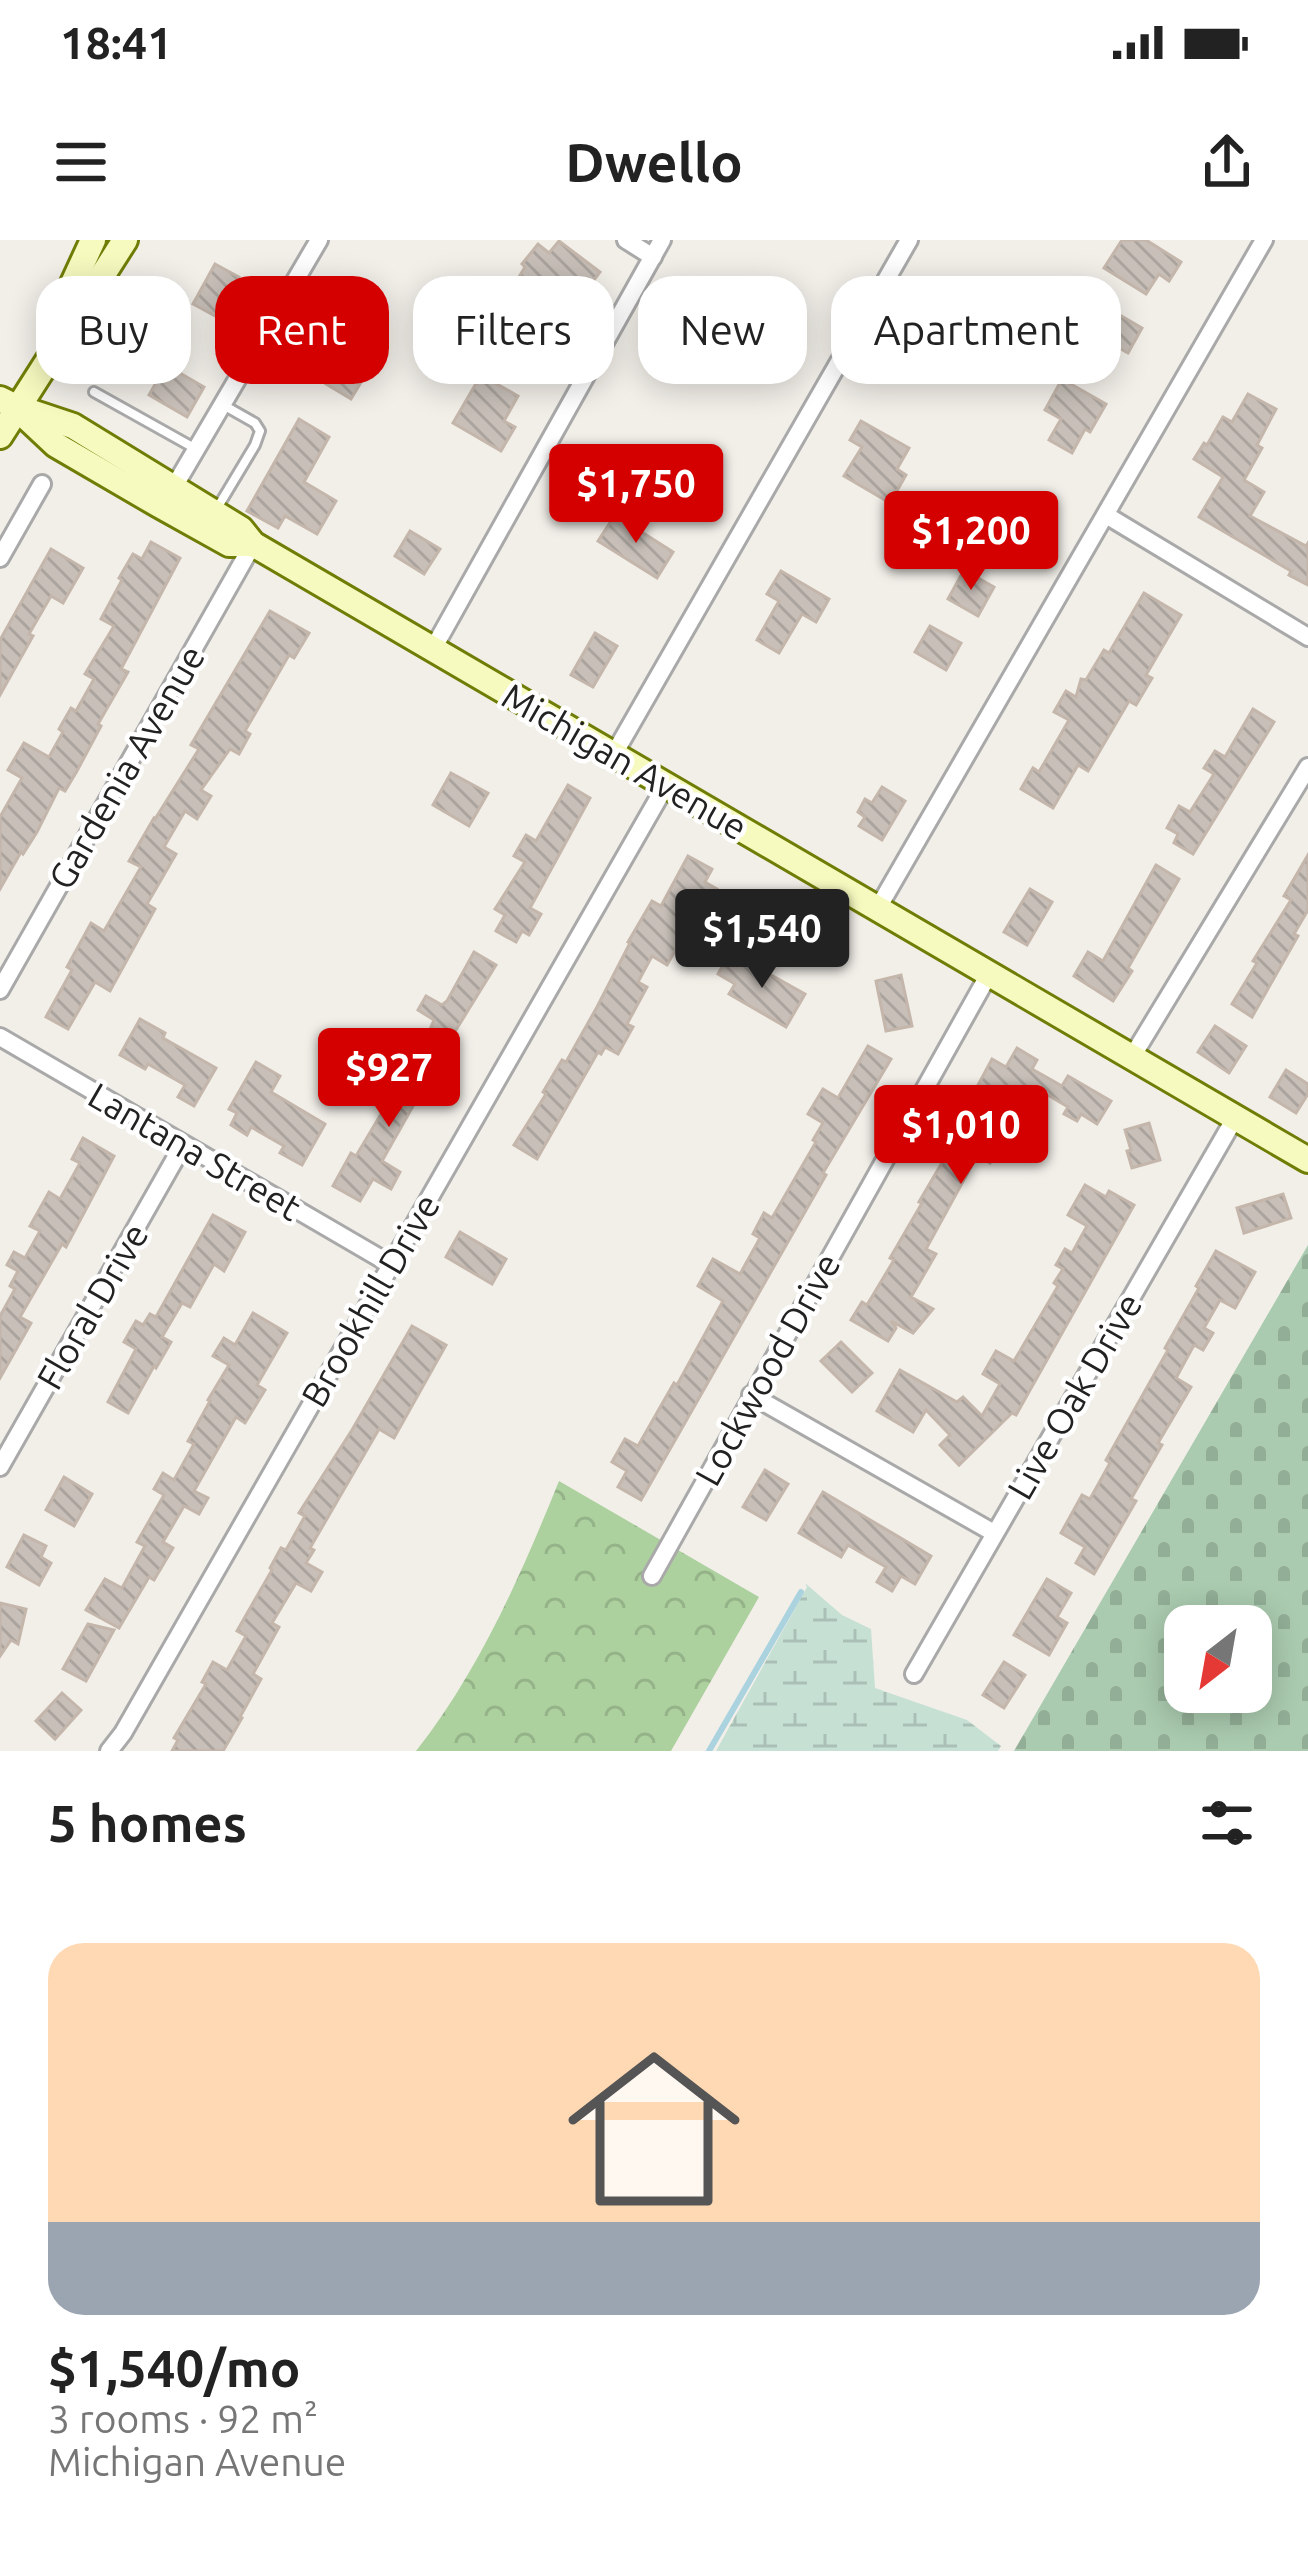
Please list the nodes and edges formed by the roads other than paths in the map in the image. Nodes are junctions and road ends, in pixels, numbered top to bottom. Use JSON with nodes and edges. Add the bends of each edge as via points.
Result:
{"nodes":[{"id":1,"x":93,"y":240,"type":"edge"},
{"id":2,"x":125,"y":240,"type":"edge"},
{"id":3,"x":319,"y":240,"type":"edge"},
{"id":4,"x":626,"y":240,"type":"edge"},
{"id":5,"x":909,"y":240,"type":"edge"},
{"id":6,"x":1264,"y":240,"type":"edge"},
{"id":7,"x":657,"y":248,"type":"edge"},
{"id":8,"x":298,"y":276,"type":"edge"},
{"id":9,"x":235,"y":384,"type":"edge"},
{"id":10,"x":94,"y":392,"type":"dead end"},
{"id":11,"x":8,"y":403,"type":"edge"},
{"id":12,"x":223,"y":405,"type":"junction"},
{"id":13,"x":0,"y":436,"type":"edge"},
{"id":14,"x":197,"y":450,"type":"junction"},
{"id":15,"x":42,"y":484,"type":"dead end"},
{"id":16,"x":174,"y":487,"type":"junction"},
{"id":17,"x":215,"y":512,"type":"junction"},
{"id":18,"x":1106,"y":515,"type":"junction"},
{"id":19,"x":253,"y":544,"type":"junction"},
{"id":20,"x":0,"y":558,"type":"edge"},
{"id":21,"x":1308,"y":637,"type":"edge"},
{"id":22,"x":433,"y":649,"type":"junction"},
{"id":23,"x":614,"y":754,"type":"junction"},
{"id":24,"x":1308,"y":767,"type":"edge"},
{"id":25,"x":666,"y":785,"type":"junction"},
{"id":26,"x":878,"y":908,"type":"junction"},
{"id":27,"x":989,"y":974,"type":"junction"},
{"id":28,"x":0,"y":989,"type":"edge"},
{"id":29,"x":0,"y":1037,"type":"edge"},
{"id":30,"x":1132,"y":1057,"type":"junction"},
{"id":31,"x":1234,"y":1118,"type":"junction"},
{"id":32,"x":183,"y":1145,"type":"junction"},
{"id":33,"x":1308,"y":1160,"type":"edge"},
{"id":34,"x":390,"y":1264,"type":"junction"},
{"id":35,"x":751,"y":1395,"type":"junction"},
{"id":36,"x":0,"y":1467,"type":"edge"},
{"id":37,"x":994,"y":1533,"type":"junction"},
{"id":38,"x":652,"y":1576,"type":"dead end"},
{"id":39,"x":914,"y":1674,"type":"dead end"},
{"id":40,"x":110,"y":1751,"type":"edge"}],
"edges":[{"from":1,"to":11,"type":"street"},
{"from":2,"to":11,"type":"street"},
{"from":3,"to":8,"type":"street"},
{"from":4,"to":7,"type":"street"},
{"from":5,"to":23,"type":"street"},
{"from":6,"to":18,"type":"street"},
{"from":7,"to":22,"type":"street"},
{"from":9,"to":12,"type":"street"},
{"from":10,"to":14,"type":"lane"},
{"from":11,"to":13,"type":"street"},
{"from":11,"to":16,"type":"street","name":"Michigan Avenue","via":[[73,426]]},
{"from":11,"to":19,"type":"street","name":"Michigan Avenue","via":[[56,445],[159,505],[230,544]]},
{"from":12,"to":14,"type":"street"},
{"from":12,"to":17,"type":"lane","via":[[260,431]]},
{"from":14,"to":16,"type":"street"},
{"from":15,"to":20,"type":"street"},
{"from":16,"to":17,"type":"street","name":"Michigan Avenue"},
{"from":17,"to":19,"type":"street","name":"Michigan Avenue"},
{"from":18,"to":21,"type":"street"},
{"from":18,"to":26,"type":"street"},
{"from":19,"to":22,"type":"street","name":"Michigan Avenue"},
{"from":19,"to":28,"type":"street","name":"Gardenia Avenue"},
{"from":22,"to":23,"type":"street","name":"Michigan Avenue"},
{"from":23,"to":25,"type":"street","name":"Michigan Avenue"},
{"from":24,"to":30,"type":"street"},
{"from":25,"to":26,"type":"street","name":"Michigan Avenue"},
{"from":25,"to":34,"type":"street","name":"Brookhill Drive"},
{"from":26,"to":27,"type":"street","name":"Michigan Avenue"},
{"from":27,"to":30,"type":"street","name":"Michigan Avenue"},
{"from":27,"to":35,"type":"street","name":"Lockwood Drive"},
{"from":29,"to":32,"type":"street","name":"Lantana Street"},
{"from":30,"to":31,"type":"street","name":"Michigan Avenue"},
{"from":31,"to":33,"type":"street","name":"Michigan Avenue"},
{"from":31,"to":37,"type":"street","name":"Live Oak Drive"},
{"from":32,"to":34,"type":"street","name":"Lantana Street"},
{"from":32,"to":36,"type":"street","name":"Floral Drive"},
{"from":34,"to":40,"type":"street","name":"Brookhill Drive"},
{"from":35,"to":37,"type":"street"},
{"from":35,"to":38,"type":"street","name":"Lockwood Drive"},
{"from":37,"to":39,"type":"street","name":"Live Oak Drive"}]}
